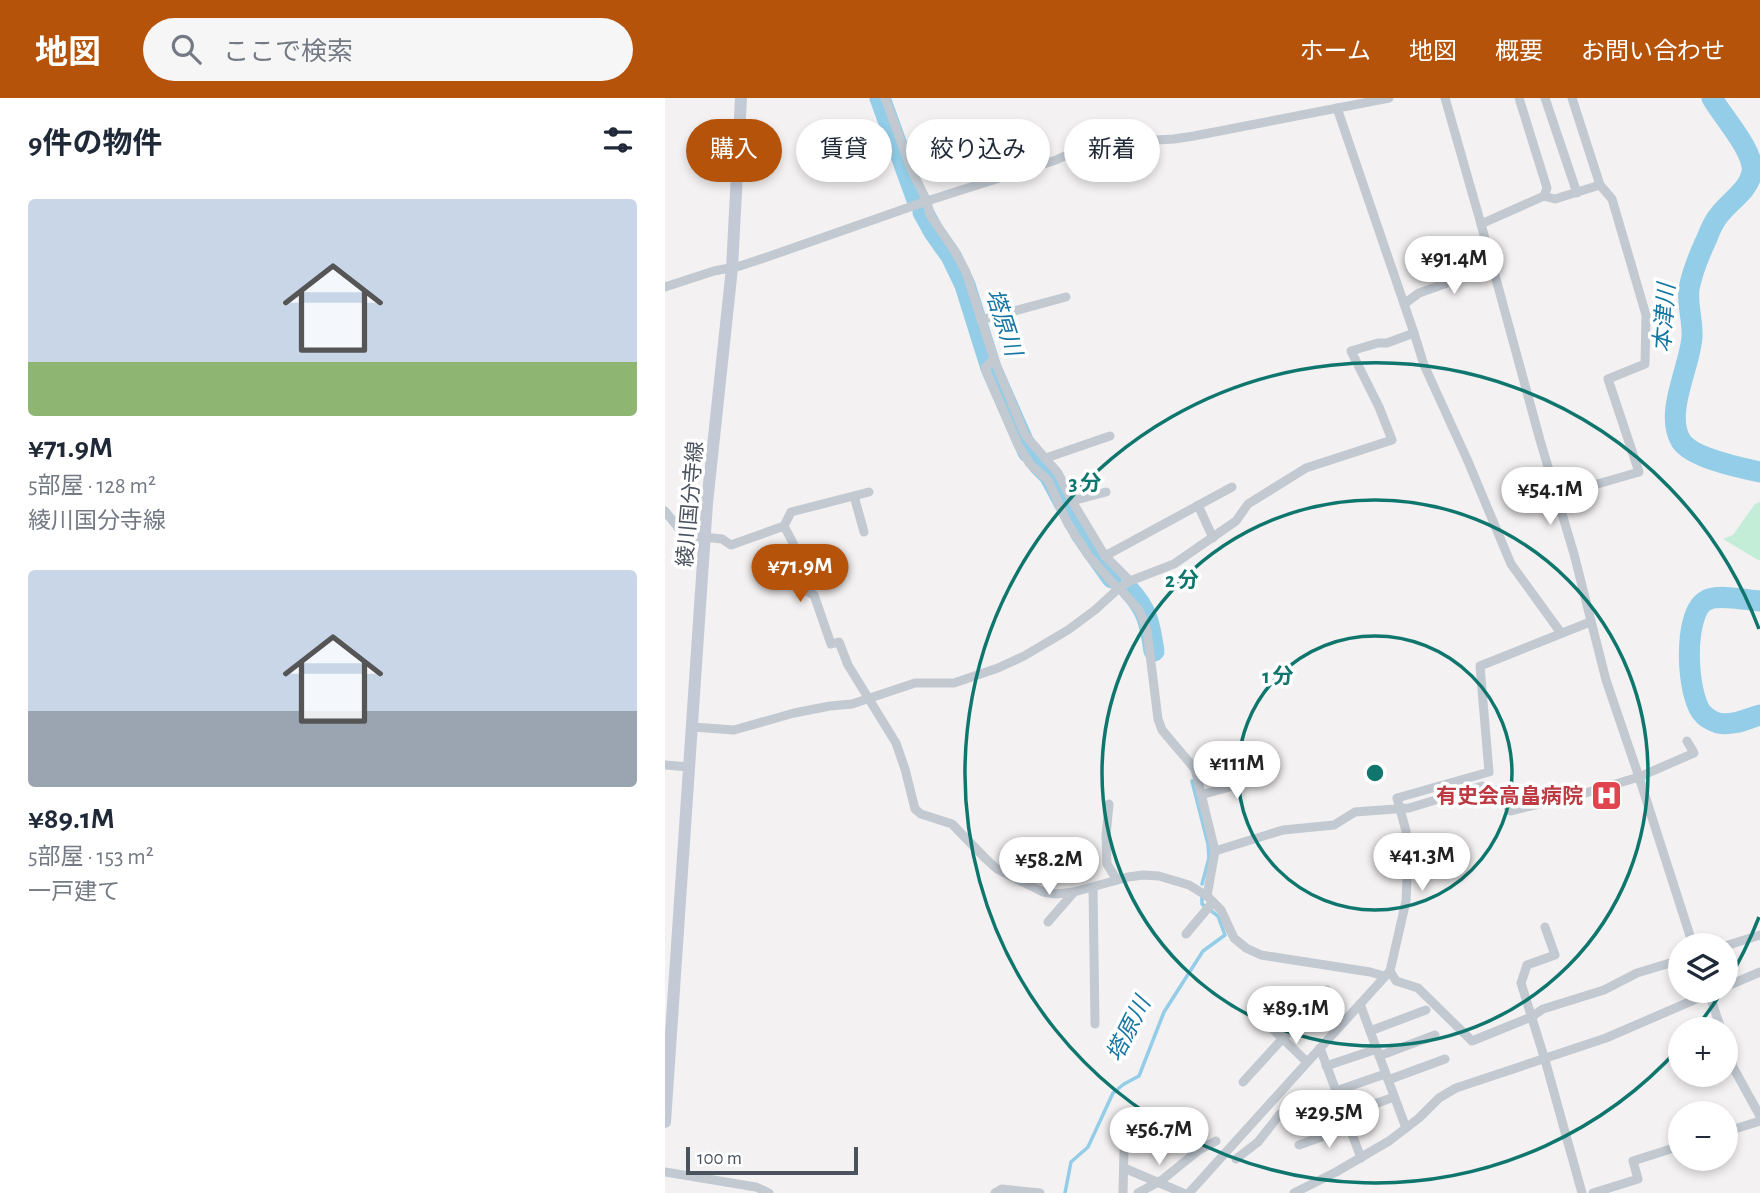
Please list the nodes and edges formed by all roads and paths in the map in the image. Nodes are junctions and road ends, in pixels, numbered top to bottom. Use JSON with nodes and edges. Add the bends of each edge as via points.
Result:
{"nodes":[{"id":1,"x":741,"y":98,"type":"edge"},
{"id":2,"x":885,"y":98,"type":"edge"},
{"id":3,"x":1389,"y":98,"type":"edge"},
{"id":4,"x":1445,"y":98,"type":"edge"},
{"id":5,"x":1519,"y":98,"type":"edge"},
{"id":6,"x":1545,"y":98,"type":"edge"},
{"id":7,"x":1572,"y":98,"type":"edge"},
{"id":8,"x":1337,"y":108,"type":"junction"},
{"id":9,"x":1600,"y":186,"type":"junction"},
{"id":10,"x":1577,"y":192,"type":"junction"},
{"id":11,"x":1544,"y":196,"type":"junction"},
{"id":12,"x":927,"y":201,"type":"junction"},
{"id":13,"x":1481,"y":224,"type":"junction"},
{"id":14,"x":1492,"y":267,"type":"junction"},
{"id":15,"x":732,"y":268,"type":"junction"},
{"id":16,"x":665,"y":287,"type":"edge"},
{"id":17,"x":1066,"y":297,"type":"dead end"},
{"id":18,"x":1404,"y":304,"type":"junction"},
{"id":19,"x":981,"y":320,"type":"junction"},
{"id":20,"x":1414,"y":333,"type":"junction"},
{"id":21,"x":994,"y":359,"type":"junction"},
{"id":22,"x":1109,"y":436,"type":"dead end"},
{"id":23,"x":1038,"y":450,"type":"junction"},
{"id":24,"x":1046,"y":458,"type":"junction"},
{"id":25,"x":1030,"y":464,"type":"junction"},
{"id":26,"x":1232,"y":487,"type":"dead end"},
{"id":27,"x":869,"y":492,"type":"dead end"},
{"id":28,"x":1106,"y":492,"type":"dead end"},
{"id":29,"x":854,"y":496,"type":"junction"},
{"id":30,"x":1556,"y":496,"type":"junction"},
{"id":31,"x":1072,"y":501,"type":"junction"},
{"id":32,"x":1198,"y":505,"type":"junction"},
{"id":33,"x":665,"y":511,"type":"edge"},
{"id":34,"x":784,"y":526,"type":"junction"},
{"id":35,"x":864,"y":532,"type":"dead end"},
{"id":36,"x":706,"y":537,"type":"junction"},
{"id":37,"x":1213,"y":538,"type":"junction"},
{"id":38,"x":1105,"y":556,"type":"junction"},
{"id":39,"x":1130,"y":581,"type":"junction"},
{"id":40,"x":1118,"y":589,"type":"junction"},
{"id":41,"x":1590,"y":622,"type":"junction"},
{"id":42,"x":1560,"y":633,"type":"junction"},
{"id":43,"x":869,"y":699,"type":"junction"},
{"id":44,"x":693,"y":727,"type":"junction"},
{"id":45,"x":1687,"y":741,"type":"dead end"},
{"id":46,"x":1226,"y":749,"type":"dead end"},
{"id":47,"x":665,"y":765,"type":"edge"},
{"id":48,"x":690,"y":767,"type":"junction"},
{"id":49,"x":1195,"y":769,"type":"junction"},
{"id":50,"x":1265,"y":777,"type":"dead end"},
{"id":51,"x":1639,"y":777,"type":"junction"},
{"id":52,"x":1201,"y":795,"type":"junction"},
{"id":53,"x":1109,"y":804,"type":"dead end"},
{"id":54,"x":1400,"y":808,"type":"junction"},
{"id":55,"x":1215,"y":851,"type":"junction"},
{"id":56,"x":1118,"y":880,"type":"junction"},
{"id":57,"x":1093,"y":888,"type":"junction"},
{"id":58,"x":1074,"y":892,"type":"junction"},
{"id":59,"x":1211,"y":900,"type":"junction"},
{"id":60,"x":1048,"y":922,"type":"dead end"},
{"id":61,"x":1545,"y":927,"type":"dead end"},
{"id":62,"x":1689,"y":933,"type":"edge"},
{"id":63,"x":1187,"y":934,"type":"dead end"},
{"id":64,"x":1760,"y":935,"type":"edge"},
{"id":65,"x":1738,"y":942,"type":"edge"},
{"id":66,"x":1668,"y":964,"type":"edge"},
{"id":67,"x":1760,"y":972,"type":"edge"},
{"id":68,"x":1387,"y":974,"type":"junction"},
{"id":69,"x":1738,"y":981,"type":"edge"},
{"id":70,"x":1327,"y":990,"type":"dead end"},
{"id":71,"x":1687,"y":1003,"type":"edge"},
{"id":72,"x":1360,"y":1004,"type":"junction"},
{"id":73,"x":1313,"y":1005,"type":"junction"},
{"id":74,"x":1426,"y":1010,"type":"dead end"},
{"id":75,"x":1531,"y":1017,"type":"junction"},
{"id":76,"x":1299,"y":1021,"type":"junction"},
{"id":77,"x":669,"y":1024,"type":"edge"},
{"id":78,"x":1095,"y":1024,"type":"dead end"},
{"id":79,"x":1337,"y":1028,"type":"junction"},
{"id":80,"x":1370,"y":1031,"type":"junction"},
{"id":81,"x":1435,"y":1035,"type":"dead end"},
{"id":82,"x":1282,"y":1039,"type":"junction"},
{"id":83,"x":1319,"y":1048,"type":"junction"},
{"id":84,"x":1378,"y":1052,"type":"junction"},
{"id":85,"x":1445,"y":1059,"type":"dead end"},
{"id":86,"x":1545,"y":1060,"type":"junction"},
{"id":87,"x":1307,"y":1062,"type":"junction"},
{"id":88,"x":1326,"y":1066,"type":"junction"},
{"id":89,"x":1738,"y":1076,"type":"edge"},
{"id":90,"x":1387,"y":1077,"type":"junction"},
{"id":91,"x":1243,"y":1082,"type":"dead end"},
{"id":92,"x":1336,"y":1091,"type":"junction"},
{"id":93,"x":1394,"y":1097,"type":"junction"},
{"id":94,"x":1340,"y":1103,"type":"junction"},
{"id":95,"x":1280,"y":1114,"type":"dead end"},
{"id":96,"x":1344,"y":1115,"type":"junction"},
{"id":97,"x":1760,"y":1118,"type":"edge"},
{"id":98,"x":1289,"y":1121,"type":"dead end"},
{"id":99,"x":665,"y":1122,"type":"edge"},
{"id":100,"x":1349,"y":1127,"type":"junction"},
{"id":101,"x":1738,"y":1127,"type":"edge"},
{"id":102,"x":1201,"y":1128,"type":"dead end"},
{"id":103,"x":1406,"y":1128,"type":"junction"},
{"id":104,"x":1216,"y":1141,"type":"dead end"},
{"id":105,"x":1299,"y":1145,"type":"dead end"},
{"id":106,"x":1668,"y":1150,"type":"edge"},
{"id":107,"x":1360,"y":1158,"type":"junction"},
{"id":108,"x":1236,"y":1159,"type":"dead end"},
{"id":109,"x":1124,"y":1168,"type":"junction"},
{"id":110,"x":665,"y":1172,"type":"edge"},
{"id":111,"x":1158,"y":1182,"type":"junction"},
{"id":112,"x":769,"y":1193,"type":"edge"},
{"id":113,"x":995,"y":1193,"type":"edge"},
{"id":114,"x":1040,"y":1193,"type":"edge"},
{"id":115,"x":1123,"y":1193,"type":"edge"},
{"id":116,"x":1139,"y":1193,"type":"edge"},
{"id":117,"x":1183,"y":1193,"type":"edge"},
{"id":118,"x":1189,"y":1193,"type":"edge"},
{"id":119,"x":1294,"y":1193,"type":"edge"},
{"id":120,"x":1582,"y":1193,"type":"edge"},
{"id":121,"x":1593,"y":1193,"type":"edge"}],
"edges":[{"from":1,"to":15,"type":"main road","name":"綾川国分寺線"},
{"from":2,"to":12,"type":"street"},
{"from":3,"to":8,"type":"street"},
{"from":4,"to":13,"type":"street"},
{"from":5,"to":11,"type":"street","via":[[1547,188]]},
{"from":6,"to":10,"type":"street"},
{"from":7,"to":9,"type":"street"},
{"from":8,"to":12,"type":"street","via":[[1194,136],[1104,143]]},
{"from":8,"to":18,"type":"street"},
{"from":9,"to":10,"type":"street"},
{"from":9,"to":30,"type":"street","via":[[1612,198],[1646,315],[1645,364],[1608,379],[1639,472]]},
{"from":10,"to":11,"type":"street","via":[[1555,199]]},
{"from":11,"to":13,"type":"street"},
{"from":12,"to":15,"type":"street"},
{"from":12,"to":19,"type":"street","via":[[930,215],[966,272]]},
{"from":13,"to":14,"type":"street"},
{"from":14,"to":18,"type":"street","via":[[1419,293]]},
{"from":14,"to":30,"type":"street"},
{"from":15,"to":16,"type":"street"},
{"from":15,"to":36,"type":"main road","name":"綾川国分寺線"},
{"from":17,"to":19,"type":"street"},
{"from":18,"to":20,"type":"street"},
{"from":19,"to":21,"type":"street"},
{"from":20,"to":37,"type":"street","via":[[1351,351],[1392,440],[1306,468],[1248,504],[1236,521]]},
{"from":20,"to":42,"type":"street","via":[[1511,564]]},
{"from":21,"to":23,"type":"street","via":[[1025,435]]},
{"from":21,"to":25,"type":"street","via":[[985,368]]},
{"from":22,"to":24,"type":"street"},
{"from":23,"to":24,"type":"street"},
{"from":23,"to":25,"type":"street"},
{"from":24,"to":31,"type":"street"},
{"from":25,"to":40,"type":"street","via":[[1048,480],[1088,555]]},
{"from":26,"to":32,"type":"street"},
{"from":27,"to":29,"type":"street"},
{"from":28,"to":31,"type":"street"},
{"from":29,"to":34,"type":"street","via":[[791,512]]},
{"from":29,"to":35,"type":"street"},
{"from":30,"to":41,"type":"street"},
{"from":31,"to":38,"type":"street"},
{"from":32,"to":37,"type":"street"},
{"from":32,"to":38,"type":"street"},
{"from":33,"to":36,"type":"street","via":[[684,535]]},
{"from":34,"to":36,"type":"street","via":[[731,545]]},
{"from":34,"to":43,"type":"street","via":[[805,590],[814,595],[831,644],[839,642]]},
{"from":36,"to":44,"type":"main road","name":"綾川国分寺線"},
{"from":37,"to":39,"type":"street","via":[[1174,564]]},
{"from":38,"to":39,"type":"street"},
{"from":39,"to":40,"type":"street"},
{"from":40,"to":43,"type":"street","via":[[1067,630],[998,668],[954,683],[915,683]]},
{"from":40,"to":49,"type":"street","via":[[1139,610],[1147,630],[1162,730]]},
{"from":41,"to":42,"type":"street"},
{"from":41,"to":51,"type":"street"},
{"from":42,"to":54,"type":"street","via":[[1480,666],[1489,772],[1397,798]]},
{"from":43,"to":44,"type":"street","via":[[734,730]]},
{"from":43,"to":58,"type":"street","via":[[896,743],[915,809],[952,824],[997,869],[1043,892]]},
{"from":44,"to":48,"type":"main road","name":"綾川国分寺線"},
{"from":45,"to":51,"type":"street","via":[[1694,753]]},
{"from":46,"to":49,"type":"street"},
{"from":47,"to":48,"type":"street"},
{"from":48,"to":77,"type":"main road","name":"綾川国分寺線"},
{"from":49,"to":52,"type":"street"},
{"from":50,"to":52,"type":"street"},
{"from":51,"to":54,"type":"street","via":[[1510,811],[1500,792],[1482,786]]},
{"from":51,"to":62,"type":"street"},
{"from":52,"to":55,"type":"street"},
{"from":53,"to":56,"type":"street","via":[[1107,864]]},
{"from":54,"to":55,"type":"street","via":[[1355,812],[1334,825],[1283,830]]},
{"from":54,"to":68,"type":"street","via":[[1407,843],[1406,901]]},
{"from":55,"to":59,"type":"street"},
{"from":56,"to":57,"type":"street"},
{"from":56,"to":59,"type":"street","via":[[1159,876],[1189,885]]},
{"from":57,"to":58,"type":"street"},
{"from":57,"to":78,"type":"street"},
{"from":58,"to":60,"type":"street"},
{"from":59,"to":63,"type":"street"},
{"from":59,"to":68,"type":"street","via":[[1234,938],[1261,955]]},
{"from":61,"to":75,"type":"street","via":[[1555,955],[1527,965],[1521,983]]},
{"from":64,"to":65,"type":"street"},
{"from":66,"to":75,"type":"street"},
{"from":67,"to":69,"type":"street"},
{"from":68,"to":72,"type":"street"},
{"from":68,"to":75,"type":"street","via":[[1418,988],[1472,1041]]},
{"from":70,"to":73,"type":"street"},
{"from":71,"to":86,"type":"street"},
{"from":72,"to":79,"type":"street"},
{"from":72,"to":80,"type":"street"},
{"from":73,"to":76,"type":"street"},
{"from":73,"to":79,"type":"street"},
{"from":74,"to":80,"type":"street"},
{"from":75,"to":86,"type":"street"},
{"from":76,"to":82,"type":"street"},
{"from":76,"to":82,"type":"street","via":[[1272,1001],[1259,1016]]},
{"from":77,"to":99,"type":"main road","name":"綾川国分寺線"},
{"from":79,"to":83,"type":"street"},
{"from":80,"to":84,"type":"street"},
{"from":81,"to":84,"type":"street"},
{"from":82,"to":87,"type":"street"},
{"from":82,"to":91,"type":"street"},
{"from":83,"to":87,"type":"street"},
{"from":83,"to":88,"type":"street"},
{"from":84,"to":88,"type":"street"},
{"from":84,"to":90,"type":"street"},
{"from":85,"to":90,"type":"street"},
{"from":86,"to":103,"type":"street","via":[[1456,1088]]},
{"from":86,"to":120,"type":"street"},
{"from":87,"to":118,"type":"street"},
{"from":88,"to":92,"type":"street"},
{"from":89,"to":97,"type":"street"},
{"from":90,"to":92,"type":"street"},
{"from":90,"to":93,"type":"street"},
{"from":92,"to":94,"type":"street"},
{"from":93,"to":96,"type":"street"},
{"from":93,"to":103,"type":"street"},
{"from":94,"to":96,"type":"street"},
{"from":94,"to":98,"type":"street"},
{"from":95,"to":108,"type":"street","via":[[1258,1142]]},
{"from":96,"to":100,"type":"street"},
{"from":97,"to":101,"type":"street"},
{"from":100,"to":105,"type":"street"},
{"from":100,"to":107,"type":"street"},
{"from":102,"to":109,"type":"street","via":[[1146,1126],[1124,1149]]},
{"from":103,"to":107,"type":"street"},
{"from":104,"to":111,"type":"street"},
{"from":106,"to":121,"type":"street","via":[[1633,1161],[1638,1179]]},
{"from":107,"to":119,"type":"street"},
{"from":109,"to":111,"type":"street"},
{"from":109,"to":115,"type":"street"},
{"from":110,"to":112,"type":"street"},
{"from":111,"to":116,"type":"street"},
{"from":111,"to":117,"type":"street"},
{"from":113,"to":114,"type":"street","via":[[1002,1189]]}]}
